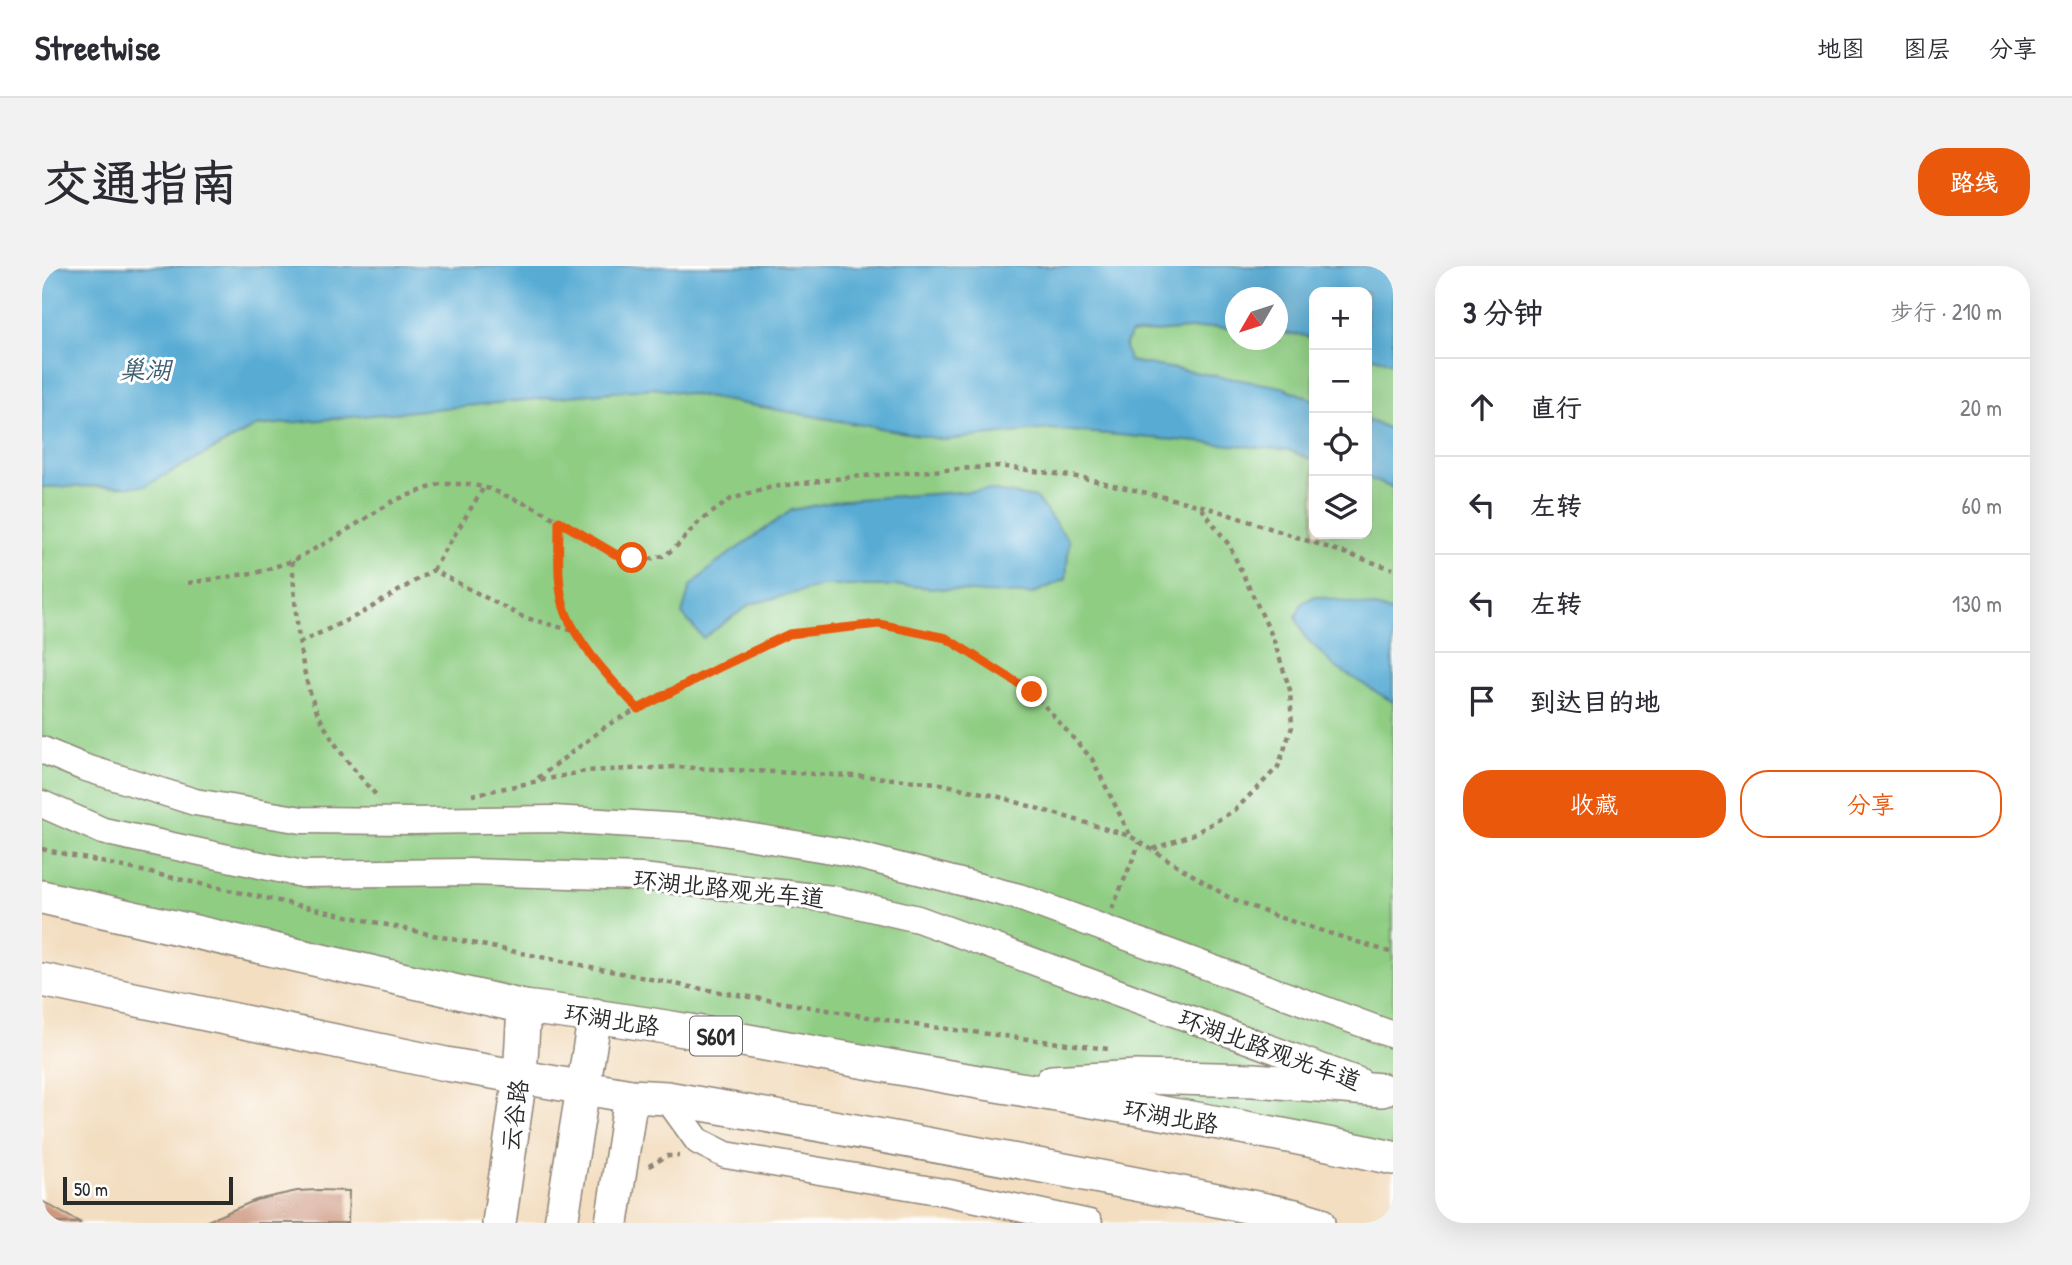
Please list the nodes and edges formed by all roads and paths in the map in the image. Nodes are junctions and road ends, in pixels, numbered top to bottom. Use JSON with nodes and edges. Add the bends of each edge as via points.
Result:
{"nodes":[{"id":1,"x":484,"y":487,"type":"junction"},
{"id":2,"x":1200,"y":506,"type":"junction"},
{"id":3,"x":559,"y":521,"type":"junction"},
{"id":4,"x":292,"y":561,"type":"junction"},
{"id":5,"x":1393,"y":569,"type":"edge"},
{"id":6,"x":433,"y":570,"type":"junction"},
{"id":7,"x":188,"y":583,"type":"dead end"},
{"id":8,"x":577,"y":632,"type":"junction"},
{"id":9,"x":299,"y":643,"type":"junction"},
{"id":10,"x":638,"y":709,"type":"junction"},
{"id":11,"x":42,"y":750,"type":"edge"},
{"id":12,"x":535,"y":781,"type":"junction"},
{"id":13,"x":467,"y":796,"type":"dead end"},
{"id":14,"x":42,"y":804,"type":"edge"},
{"id":15,"x":400,"y":821,"type":"junction"},
{"id":16,"x":1130,"y":836,"type":"junction"},
{"id":17,"x":1140,"y":842,"type":"junction"},
{"id":18,"x":42,"y":849,"type":"edge"},
{"id":19,"x":1152,"y":850,"type":"junction"},
{"id":20,"x":42,"y":897,"type":"edge"},
{"id":21,"x":1104,"y":929,"type":"junction"},
{"id":22,"x":1393,"y":953,"type":"edge"},
{"id":23,"x":42,"y":980,"type":"edge"},
{"id":24,"x":524,"y":1007,"type":"junction"},
{"id":25,"x":595,"y":1016,"type":"junction"},
{"id":26,"x":1393,"y":1035,"type":"edge"},
{"id":27,"x":1110,"y":1049,"type":"dead end"},
{"id":28,"x":520,"y":1077,"type":"junction"},
{"id":29,"x":584,"y":1087,"type":"junction"},
{"id":30,"x":1007,"y":1087,"type":"junction"},
{"id":31,"x":1387,"y":1092,"type":"edge"},
{"id":32,"x":631,"y":1096,"type":"junction"},
{"id":33,"x":667,"y":1098,"type":"junction"},
{"id":34,"x":1393,"y":1158,"type":"edge"},
{"id":35,"x":1307,"y":1221,"type":"edge"},
{"id":36,"x":499,"y":1223,"type":"edge"},
{"id":37,"x":561,"y":1223,"type":"edge"},
{"id":38,"x":612,"y":1223,"type":"edge"},
{"id":39,"x":1089,"y":1223,"type":"edge"}],
"edges":[{"from":1,"to":3,"type":"path"},
{"from":1,"to":4,"type":"path","via":[[440,484],[395,500]]},
{"from":1,"to":6,"type":"path"},
{"from":2,"to":3,"type":"path","via":[[1084,478],[999,466],[772,487],[731,499],[699,522],[674,549],[650,559],[615,554]]},
{"from":2,"to":5,"type":"path"},
{"from":2,"to":19,"type":"path","via":[[1229,545],[1273,638],[1290,690],[1292,727],[1278,767],[1235,810],[1194,834]]},
{"from":3,"to":8,"type":"path","via":[[559,575],[566,612]]},
{"from":4,"to":7,"type":"path","via":[[259,572]]},
{"from":4,"to":9,"type":"path"},
{"from":6,"to":8,"type":"path","via":[[523,617]]},
{"from":6,"to":9,"type":"path","via":[[362,613]]},
{"from":8,"to":10,"type":"path"},
{"from":9,"to":15,"type":"path","via":[[312,697],[332,738]]},
{"from":10,"to":12,"type":"path","via":[[609,724]]},
{"from":10,"to":16,"type":"path","via":[[789,634],[879,624],[946,638],[1032,692],[1092,759]]},
{"from":11,"to":15,"type":"street","via":[[195,802],[302,820]]},
{"from":12,"to":13,"type":"path"},
{"from":12,"to":16,"type":"path","via":[[586,771],[676,766],[873,777],[937,783],[996,796]]},
{"from":14,"to":31,"type":"street","name":"环湖北路观光车道","via":[[103,831],[302,874],[642,877],[832,899],[918,919]]},
{"from":15,"to":21,"type":"street","via":[[553,819],[698,828],[844,852],[1019,897]]},
{"from":16,"to":17,"type":"path"},
{"from":17,"to":19,"type":"path"},
{"from":17,"to":21,"type":"path"},
{"from":18,"to":27,"type":"path","via":[[685,986],[916,1026]]},
{"from":19,"to":22,"type":"path","via":[[1228,897]]},
{"from":20,"to":24,"type":"main road","name":"环湖北路","number":"S601"},
{"from":21,"to":26,"type":"street"},
{"from":23,"to":28,"type":"main road"},
{"from":24,"to":25,"type":"main road","name":"环湖北路","number":"S601"},
{"from":24,"to":28,"type":"main road","name":"云谷路"},
{"from":25,"to":29,"type":"main road"},
{"from":25,"to":30,"type":"main road","name":"环湖北路","number":"S601"},
{"from":28,"to":29,"type":"main road"},
{"from":28,"to":36,"type":"main road","name":"云谷路"},
{"from":29,"to":32,"type":"main road"},
{"from":29,"to":37,"type":"main road"},
{"from":30,"to":31,"type":"main road","via":[[1137,1077],[1254,1080]]},
{"from":30,"to":34,"type":"main road","name":"环湖北路","number":"S601"},
{"from":32,"to":33,"type":"main road"},
{"from":32,"to":38,"type":"main road"},
{"from":33,"to":35,"type":"main road","via":[[1104,1177]]},
{"from":33,"to":39,"type":"street","via":[[698,1141],[726,1155],[949,1193]]}]}
